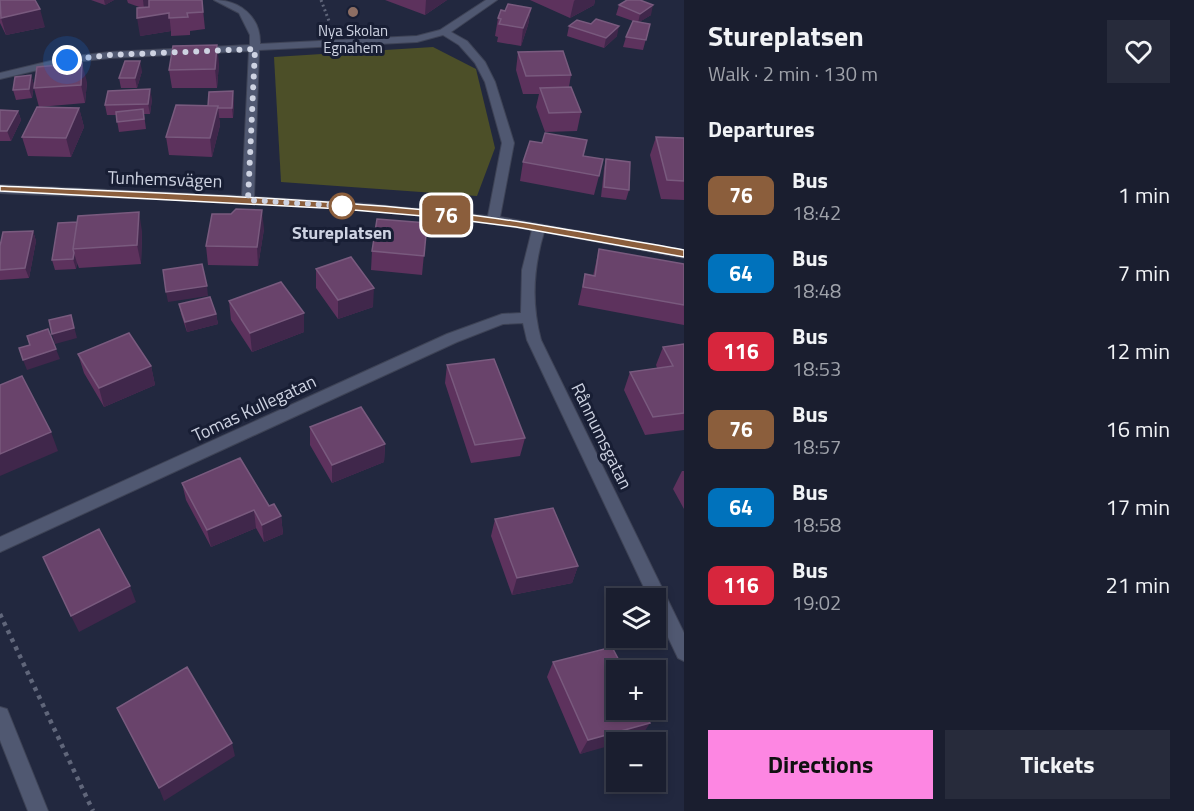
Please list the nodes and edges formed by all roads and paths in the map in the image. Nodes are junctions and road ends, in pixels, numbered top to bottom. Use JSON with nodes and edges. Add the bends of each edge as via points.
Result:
{"nodes":[{"id":1,"x":219,"y":0,"type":"edge"},
{"id":2,"x":492,"y":0,"type":"edge"},
{"id":3,"x":444,"y":32,"type":"junction"},
{"id":4,"x":255,"y":49,"type":"junction"},
{"id":5,"x":0,"y":76,"type":"edge"},
{"id":6,"x":0,"y":189,"type":"edge"},
{"id":7,"x":248,"y":200,"type":"junction"},
{"id":8,"x":493,"y":220,"type":"junction"},
{"id":9,"x":539,"y":228,"type":"junction"},
{"id":10,"x":684,"y":254,"type":"edge"},
{"id":11,"x":527,"y":318,"type":"junction"},
{"id":12,"x":0,"y":545,"type":"edge"},
{"id":13,"x":0,"y":614,"type":"edge"},
{"id":14,"x":684,"y":652,"type":"edge"},
{"id":15,"x":0,"y":716,"type":"edge"},
{"id":16,"x":38,"y":811,"type":"edge"},
{"id":17,"x":93,"y":811,"type":"edge"}],
"edges":[{"from":1,"to":4,"type":"street","via":[[243,11],[255,35]]},
{"from":2,"to":3,"type":"street"},
{"from":3,"to":4,"type":"street","via":[[417,39]]},
{"from":3,"to":8,"type":"street","via":[[463,43],[480,62],[508,143]]},
{"from":4,"to":5,"type":"street","via":[[110,55],[67,60]]},
{"from":4,"to":7,"type":"street"},
{"from":6,"to":7,"type":"street","name":"Tunhemsvägen"},
{"from":7,"to":8,"type":"street","name":"Tunhemsvägen"},
{"from":8,"to":9,"type":"street","name":"Tunhemsvägen"},
{"from":9,"to":10,"type":"street","name":"Tunhemsvägen"},
{"from":9,"to":11,"type":"street","name":"Rånnumsgatan","via":[[530,253]]},
{"from":11,"to":12,"type":"street","name":"Tomas Kullegatan","via":[[502,319],[452,338]]},
{"from":11,"to":14,"type":"street","name":"Rånnumsgatan","via":[[534,340]]},
{"from":13,"to":17,"type":"path"},
{"from":15,"to":16,"type":"street"}]}
